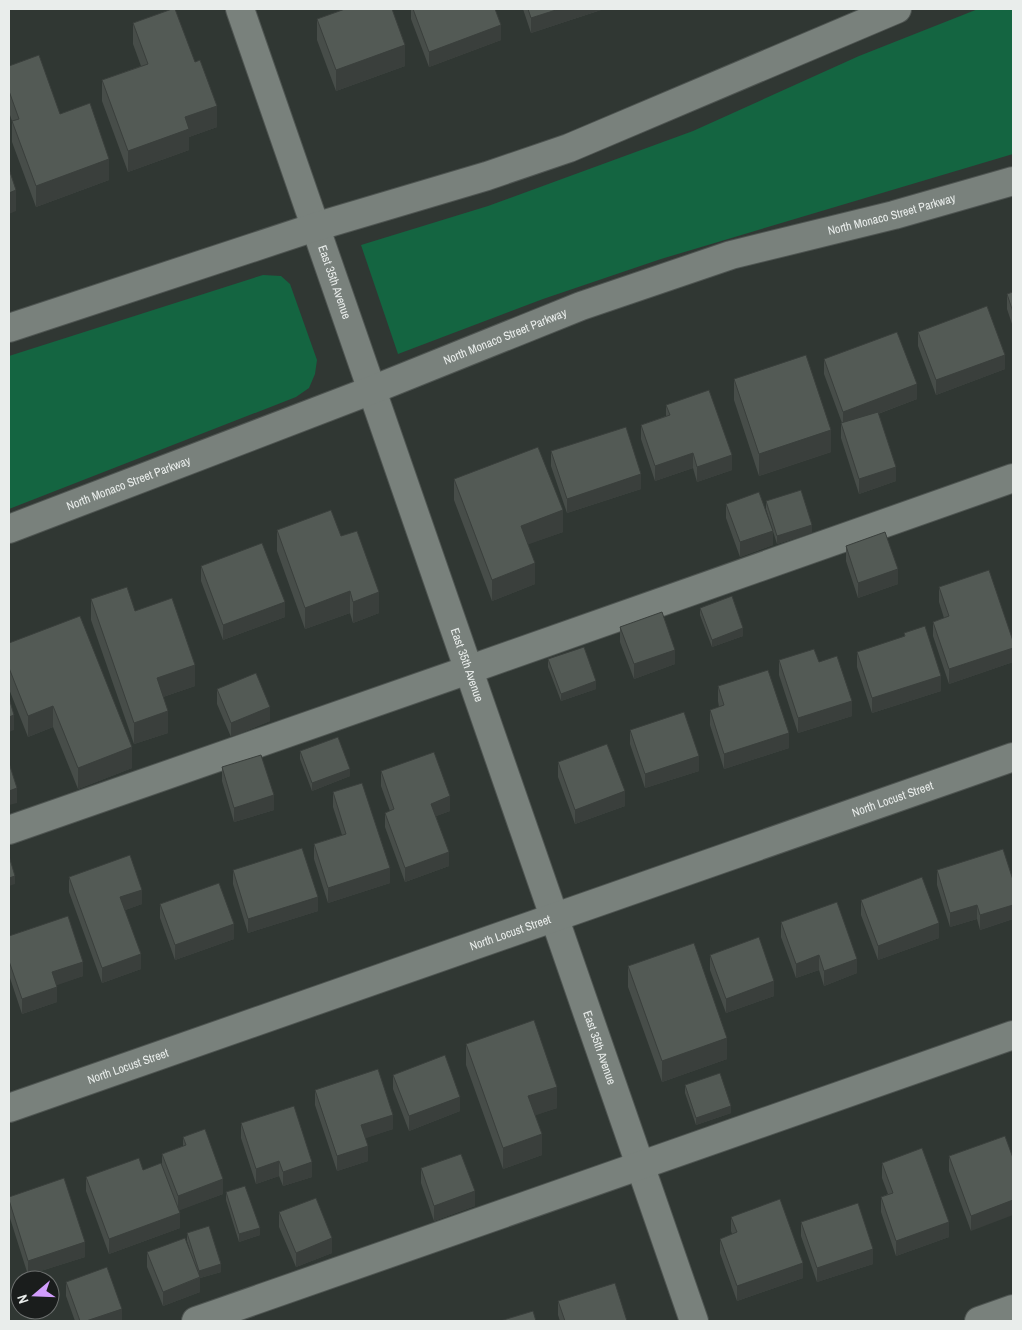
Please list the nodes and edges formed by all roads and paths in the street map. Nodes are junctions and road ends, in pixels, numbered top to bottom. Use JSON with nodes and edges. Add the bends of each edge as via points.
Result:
{"nodes":[{"id":1,"x":240,"y":9,"type":"edge"},
{"id":2,"x":897,"y":9,"type":"edge"},
{"id":3,"x":1013,"y":181,"type":"edge"},
{"id":4,"x":315,"y":227,"type":"junction"},
{"id":5,"x":9,"y":328,"type":"edge"},
{"id":6,"x":372,"y":390,"type":"junction"},
{"id":7,"x":1013,"y":478,"type":"edge"},
{"id":8,"x":9,"y":529,"type":"edge"},
{"id":9,"x":468,"y":670,"type":"junction"},
{"id":10,"x":1013,"y":757,"type":"edge"},
{"id":11,"x":9,"y":830,"type":"edge"},
{"id":12,"x":554,"y":918,"type":"junction"},
{"id":13,"x":1013,"y":1035,"type":"edge"},
{"id":14,"x":9,"y":1108,"type":"edge"},
{"id":15,"x":640,"y":1166,"type":"junction"},
{"id":16,"x":1013,"y":1309,"type":"edge"},
{"id":17,"x":196,"y":1321,"type":"edge"},
{"id":18,"x":694,"y":1321,"type":"edge"},
{"id":19,"x":979,"y":1321,"type":"edge"}],
"edges":[{"from":1,"to":4,"type":"street","name":"East 35th Avenue"},
{"from":2,"to":4,"type":"street","via":[[569,148]]},
{"from":3,"to":6,"type":"street","name":"North Monaco Street Parkway","via":[[731,256],[581,306]]},
{"from":4,"to":5,"type":"street"},
{"from":4,"to":6,"type":"street","name":"East 35th Avenue"},
{"from":6,"to":8,"type":"street","name":"North Monaco Street Parkway"},
{"from":6,"to":9,"type":"street","name":"East 35th Avenue"},
{"from":7,"to":9,"type":"street"},
{"from":9,"to":11,"type":"street"},
{"from":9,"to":12,"type":"street","name":"East 35th Avenue"},
{"from":10,"to":12,"type":"street","name":"North Locust Street"},
{"from":12,"to":14,"type":"street","name":"North Locust Street"},
{"from":12,"to":15,"type":"street","name":"East 35th Avenue"},
{"from":13,"to":15,"type":"street"},
{"from":15,"to":17,"type":"street"},
{"from":15,"to":18,"type":"street","name":"East 35th Avenue"},
{"from":16,"to":19,"type":"street"}]}
